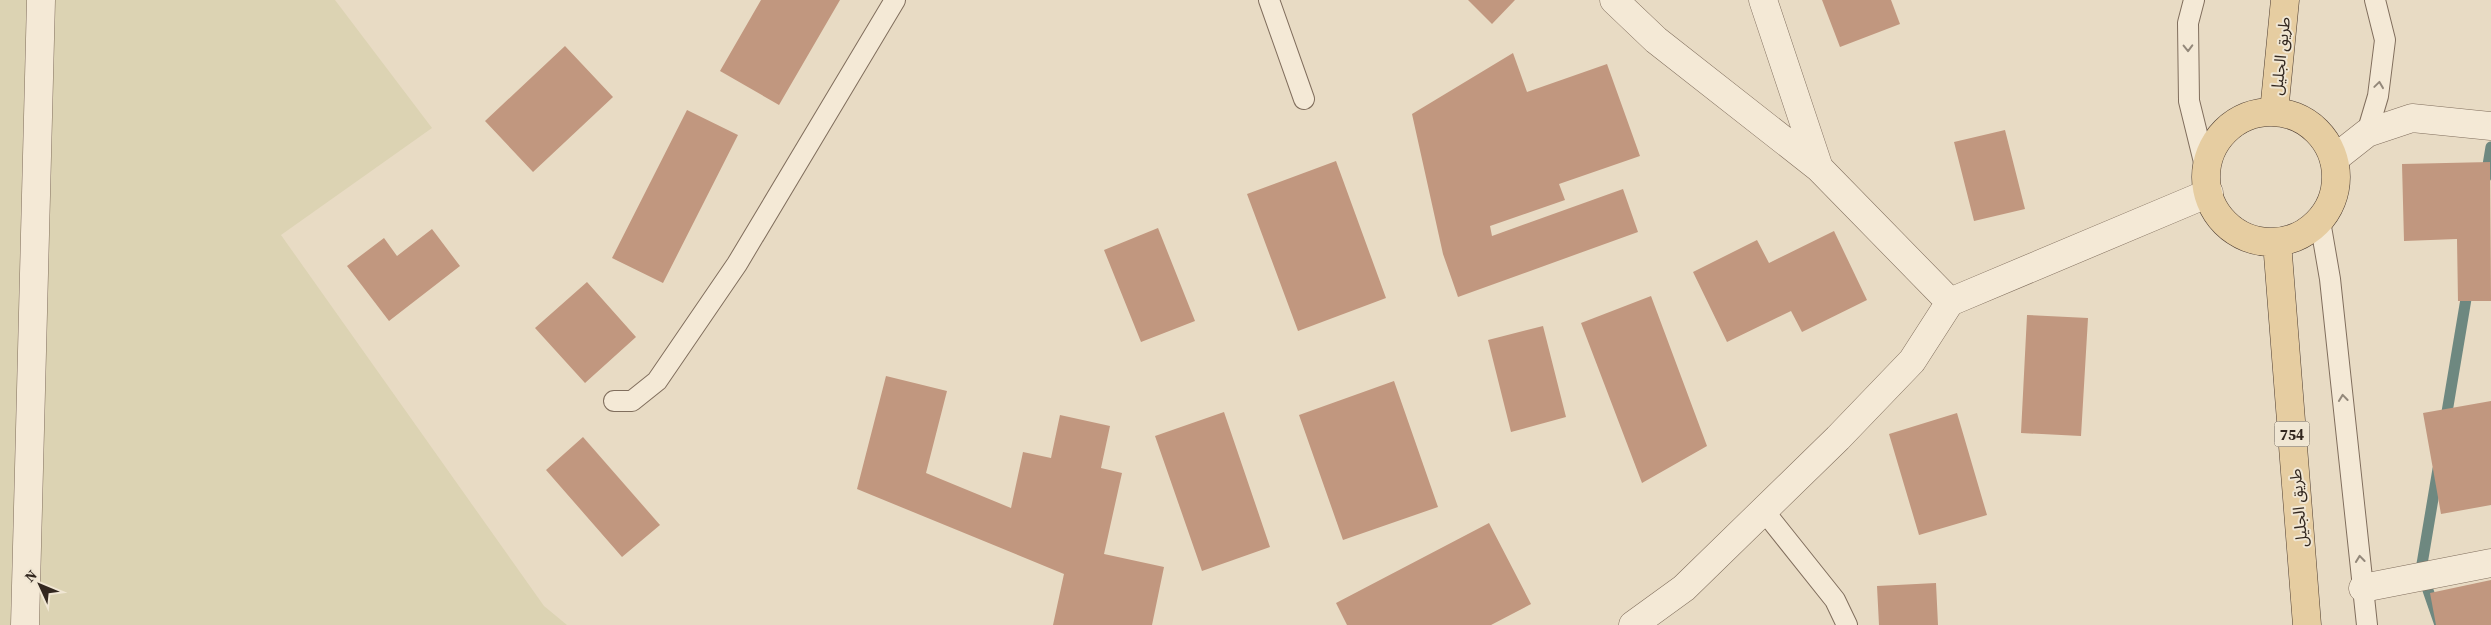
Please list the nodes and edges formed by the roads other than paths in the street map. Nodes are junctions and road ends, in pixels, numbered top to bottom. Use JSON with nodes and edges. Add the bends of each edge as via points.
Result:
{"nodes":[{"id":1,"x":41,"y":0,"type":"edge"},
{"id":2,"x":895,"y":0,"type":"edge"},
{"id":3,"x":1269,"y":0,"type":"edge"},
{"id":4,"x":1614,"y":0,"type":"edge"},
{"id":5,"x":1763,"y":0,"type":"edge"},
{"id":6,"x":2194,"y":0,"type":"edge"},
{"id":7,"x":2285,"y":0,"type":"edge"},
{"id":8,"x":2376,"y":0,"type":"edge"},
{"id":9,"x":1304,"y":99,"type":"dead end"},
{"id":10,"x":2274,"y":112,"type":"junction"},
{"id":11,"x":2491,"y":126,"type":"edge"},
{"id":12,"x":2367,"y":133,"type":"junction"},
{"id":13,"x":2334,"y":159,"type":"junction"},
{"id":14,"x":1819,"y":168,"type":"junction"},
{"id":15,"x":2207,"y":182,"type":"junction"},
{"id":16,"x":2320,"y":221,"type":"junction"},
{"id":17,"x":2277,"y":242,"type":"junction"},
{"id":18,"x":1950,"y":302,"type":"junction"},
{"id":19,"x":614,"y":401,"type":"dead end"},
{"id":20,"x":1764,"y":511,"type":"junction"},
{"id":21,"x":2491,"y":562,"type":"edge"},
{"id":22,"x":2363,"y":588,"type":"junction"},
{"id":23,"x":25,"y":625,"type":"edge"},
{"id":24,"x":1633,"y":625,"type":"edge"},
{"id":25,"x":1847,"y":625,"type":"edge"},
{"id":26,"x":2307,"y":625,"type":"edge"},
{"id":27,"x":2367,"y":625,"type":"edge"}],
"edges":[{"from":1,"to":23,"type":"street"},
{"from":2,"to":19,"type":"lane","via":[[737,264],[657,381],[632,401]]},
{"from":3,"to":9,"type":"lane"},
{"from":4,"to":14,"type":"street","via":[[1656,40]]},
{"from":5,"to":14,"type":"street"},
{"from":6,"to":15,"type":"lane","one_way":true,"via":[[2188,23],[2189,101]]},
{"from":7,"to":10,"type":"main road","name":"طريق الجليل"},
{"from":12,"to":8,"type":"lane","one_way":true,"via":[[2378,96],[2385,40]]},
{"from":10,"to":13,"type":"main road","via":[[2290,114],[2312,126],[2328,144]]},
{"from":10,"to":15,"type":"main road","via":[[2258,113],[2229,128],[2210,154]]},
{"from":11,"to":12,"type":"street","via":[[2412,118]]},
{"from":12,"to":13,"type":"street"},
{"from":13,"to":16,"type":"main road","via":[[2335,191]]},
{"from":14,"to":18,"type":"street"},
{"from":15,"to":17,"type":"main road","via":[[2219,217],[2231,228],[2261,242]]},
{"from":15,"to":18,"type":"street"},
{"from":16,"to":17,"type":"main road","via":[[2308,231]]},
{"from":22,"to":16,"type":"lane","one_way":true,"via":[[2330,279]]},
{"from":17,"to":26,"type":"main road","name":"طريق الجليل","number":"754"},
{"from":18,"to":20,"type":"street","via":[[1912,362]]},
{"from":20,"to":24,"type":"street","via":[[1684,588]]},
{"from":20,"to":25,"type":"lane","via":[[1835,600]]},
{"from":21,"to":22,"type":"street"},
{"from":22,"to":27,"type":"lane"}]}
